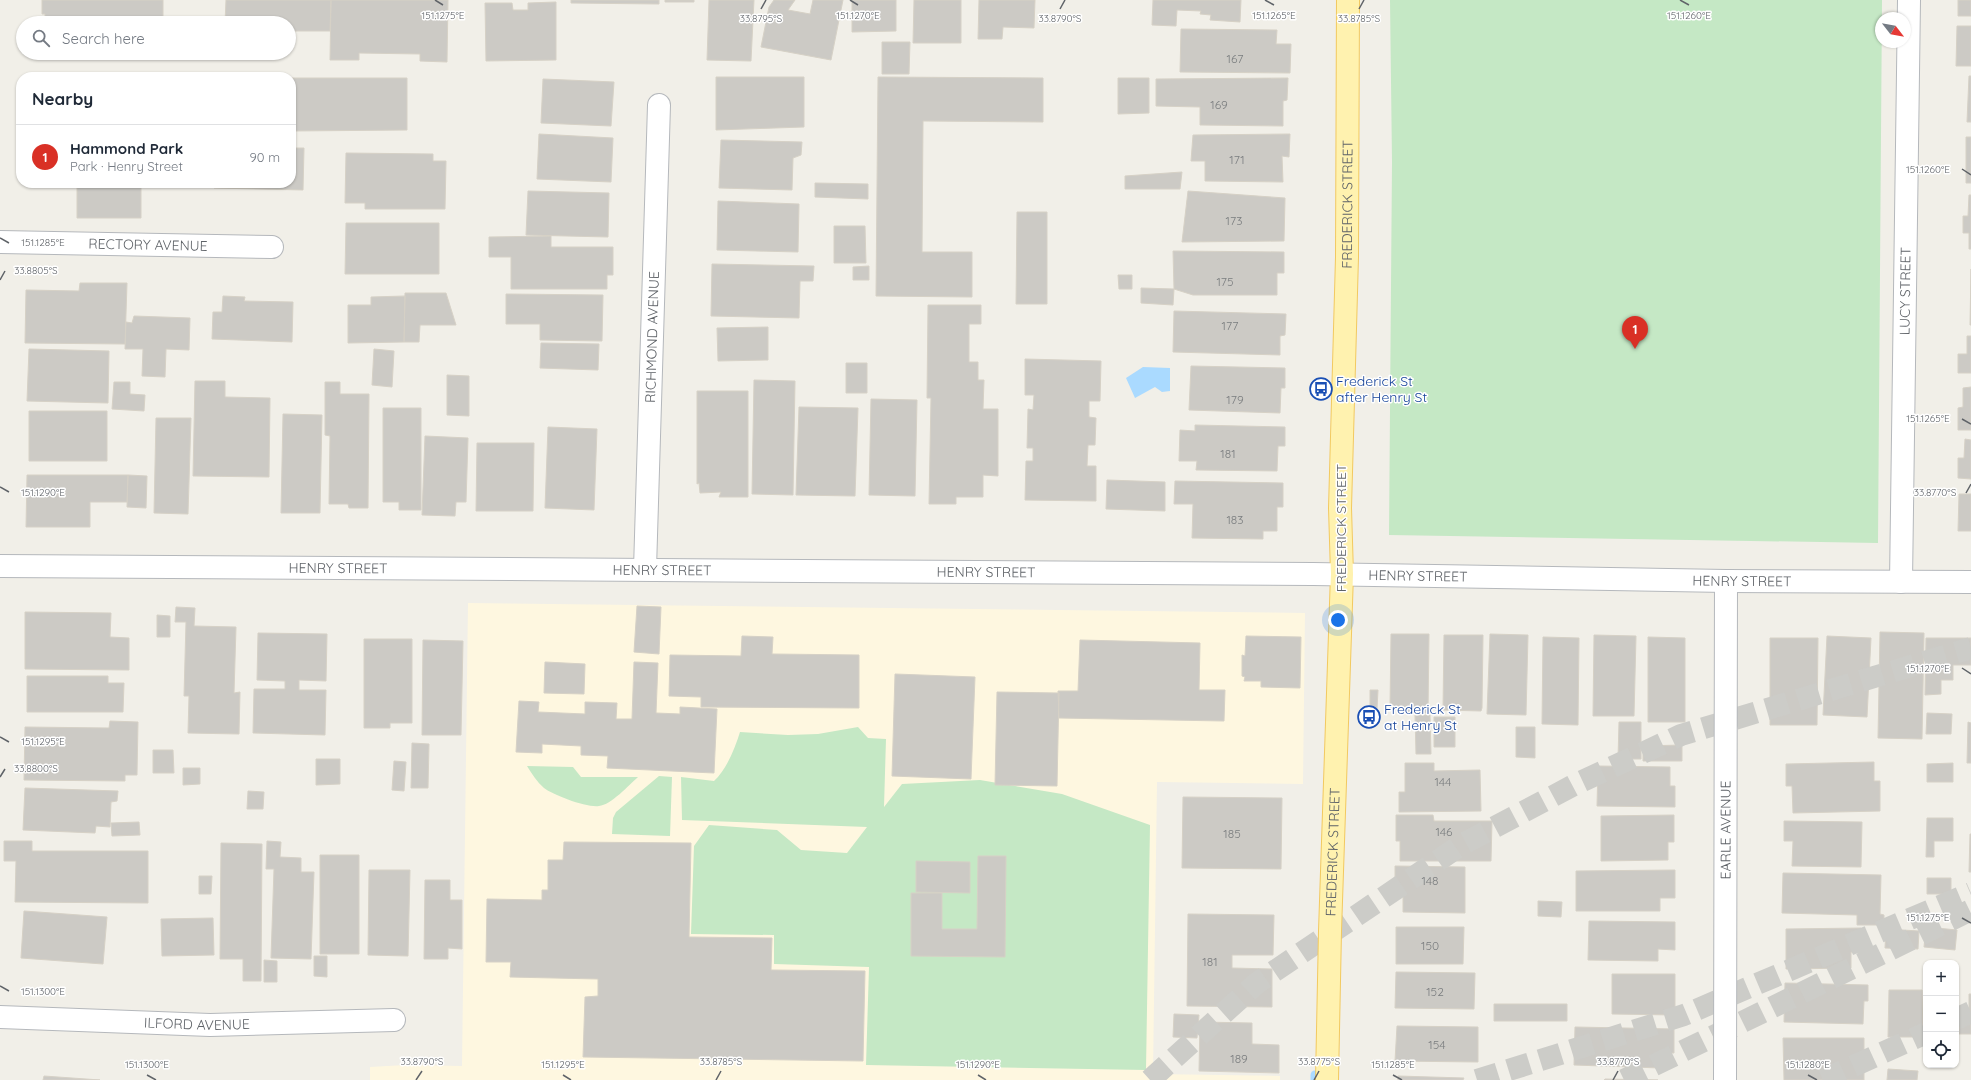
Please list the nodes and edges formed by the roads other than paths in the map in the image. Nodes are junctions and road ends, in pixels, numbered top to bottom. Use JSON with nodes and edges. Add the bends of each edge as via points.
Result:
{"nodes":[{"id":1,"x":1348,"y":0,"type":"edge"},
{"id":2,"x":1909,"y":0,"type":"edge"},
{"id":3,"x":659,"y":105,"type":"dead end"},
{"id":4,"x":0,"y":242,"type":"edge"},
{"id":5,"x":272,"y":247,"type":"dead end"},
{"id":6,"x":0,"y":566,"type":"edge"},
{"id":7,"x":645,"y":569,"type":"junction"},
{"id":8,"x":1342,"y":574,"type":"junction"},
{"id":9,"x":1726,"y":581,"type":"junction"},
{"id":10,"x":1902,"y":582,"type":"junction"},
{"id":11,"x":1971,"y":582,"type":"edge"},
{"id":12,"x":0,"y":1017,"type":"edge"},
{"id":13,"x":394,"y":1020,"type":"dead end"},
{"id":14,"x":1327,"y":1080,"type":"edge"},
{"id":15,"x":1725,"y":1080,"type":"edge"}],
"edges":[{"from":1,"to":8,"type":"main road","name":"FREDERICK STREET","via":[[1347,257],[1340,508]]},
{"from":2,"to":10,"type":"street","name":"LUCY STREET"},
{"from":3,"to":7,"type":"street","name":"RICHMOND AVENUE"},
{"from":4,"to":5,"type":"street","name":"RECTORY AVENUE"},
{"from":6,"to":7,"type":"street","name":"HENRY STREET"},
{"from":7,"to":8,"type":"street","name":"HENRY STREET"},
{"from":8,"to":9,"type":"street","name":"HENRY STREET"},
{"from":8,"to":14,"type":"main road","name":"FREDERICK STREET"},
{"from":9,"to":10,"type":"street","name":"HENRY STREET"},
{"from":9,"to":15,"type":"street","name":"EARLE AVENUE"},
{"from":10,"to":11,"type":"street","name":"HENRY STREET"},
{"from":12,"to":13,"type":"street","name":"ILFORD AVENUE","via":[[210,1025]]}]}
